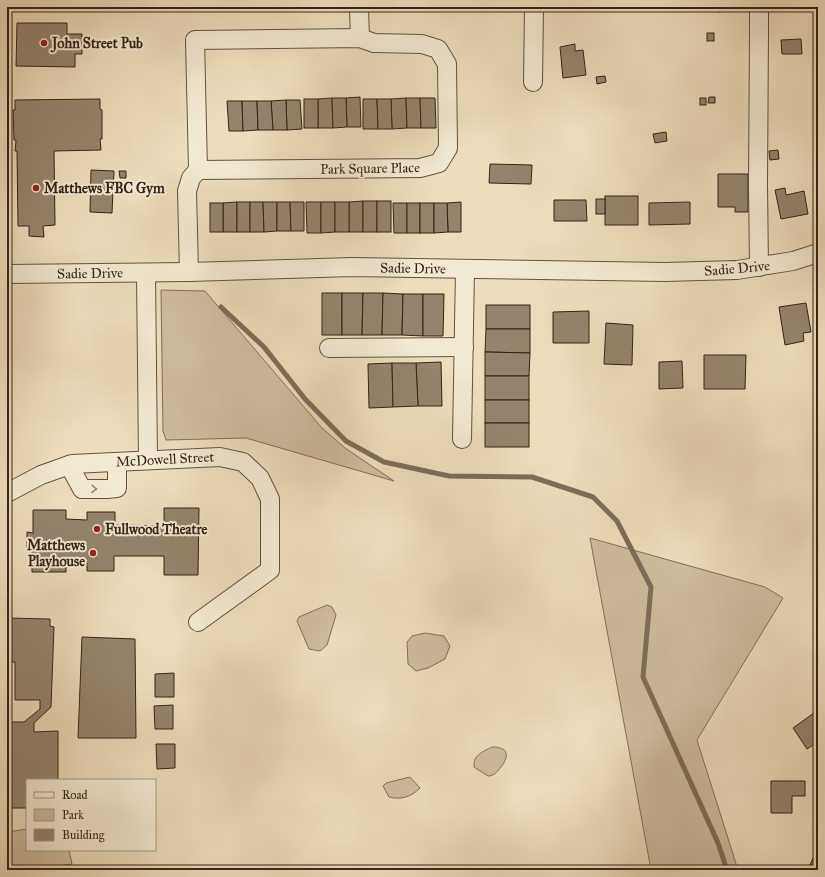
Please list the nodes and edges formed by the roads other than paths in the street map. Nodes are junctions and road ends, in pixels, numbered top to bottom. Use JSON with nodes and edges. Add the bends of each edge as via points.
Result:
{"nodes":[{"id":1,"x":359,"y":7,"type":"edge"},
{"id":2,"x":534,"y":7,"type":"edge"},
{"id":3,"x":758,"y":7,"type":"edge"},
{"id":4,"x":360,"y":38,"type":"junction"},
{"id":5,"x":533,"y":82,"type":"dead end"},
{"id":6,"x":198,"y":170,"type":"junction"},
{"id":7,"x":818,"y":253,"type":"edge"},
{"id":8,"x":759,"y":267,"type":"junction"},
{"id":9,"x":465,"y":269,"type":"junction"},
{"id":10,"x":189,"y":272,"type":"junction"},
{"id":11,"x":146,"y":273,"type":"junction"},
{"id":12,"x":7,"y":274,"type":"edge"},
{"id":13,"x":464,"y":347,"type":"junction"},
{"id":14,"x":329,"y":348,"type":"dead end"},
{"id":15,"x":462,"y":439,"type":"dead end"},
{"id":16,"x":148,"y":460,"type":"junction"},
{"id":17,"x":117,"y":462,"type":"junction"},
{"id":18,"x":69,"y":465,"type":"junction"},
{"id":19,"x":7,"y":493,"type":"edge"},
{"id":20,"x":198,"y":622,"type":"dead end"}],
"edges":[{"from":1,"to":4,"type":"street"},
{"from":2,"to":5,"type":"street"},
{"from":3,"to":8,"type":"street"},
{"from":4,"to":6,"type":"street","name":"Park Square Place","via":[[195,40]]},
{"from":4,"to":6,"type":"street","name":"Park Square Place","via":[[374,43],[422,44],[438,49],[447,64],[448,148],[439,163],[420,168]]},
{"from":6,"to":10,"type":"street","via":[[191,178],[187,191]]},
{"from":7,"to":8,"type":"street","name":"Sadie Drive","via":[[793,262]]},
{"from":8,"to":9,"type":"street","name":"Sadie Drive","via":[[665,272]]},
{"from":9,"to":10,"type":"street","name":"Sadie Drive","via":[[352,267]]},
{"from":9,"to":13,"type":"street"},
{"from":10,"to":11,"type":"street","name":"Sadie Drive"},
{"from":11,"to":12,"type":"street","name":"Sadie Drive"},
{"from":11,"to":16,"type":"street"},
{"from":13,"to":14,"type":"street"},
{"from":13,"to":15,"type":"street"},
{"from":16,"to":17,"type":"street","name":"McDowell Street"},
{"from":16,"to":20,"type":"street","name":"McDowell Street","via":[[220,456],[243,462],[260,478],[270,500],[270,570]]},
{"from":17,"to":18,"type":"street","name":"McDowell Street"},
{"from":18,"to":17,"type":"street","one_way":true,"via":[[82,489],[107,489],[117,488]]},
{"from":18,"to":19,"type":"street","name":"McDowell Street","via":[[41,475]]}]}
